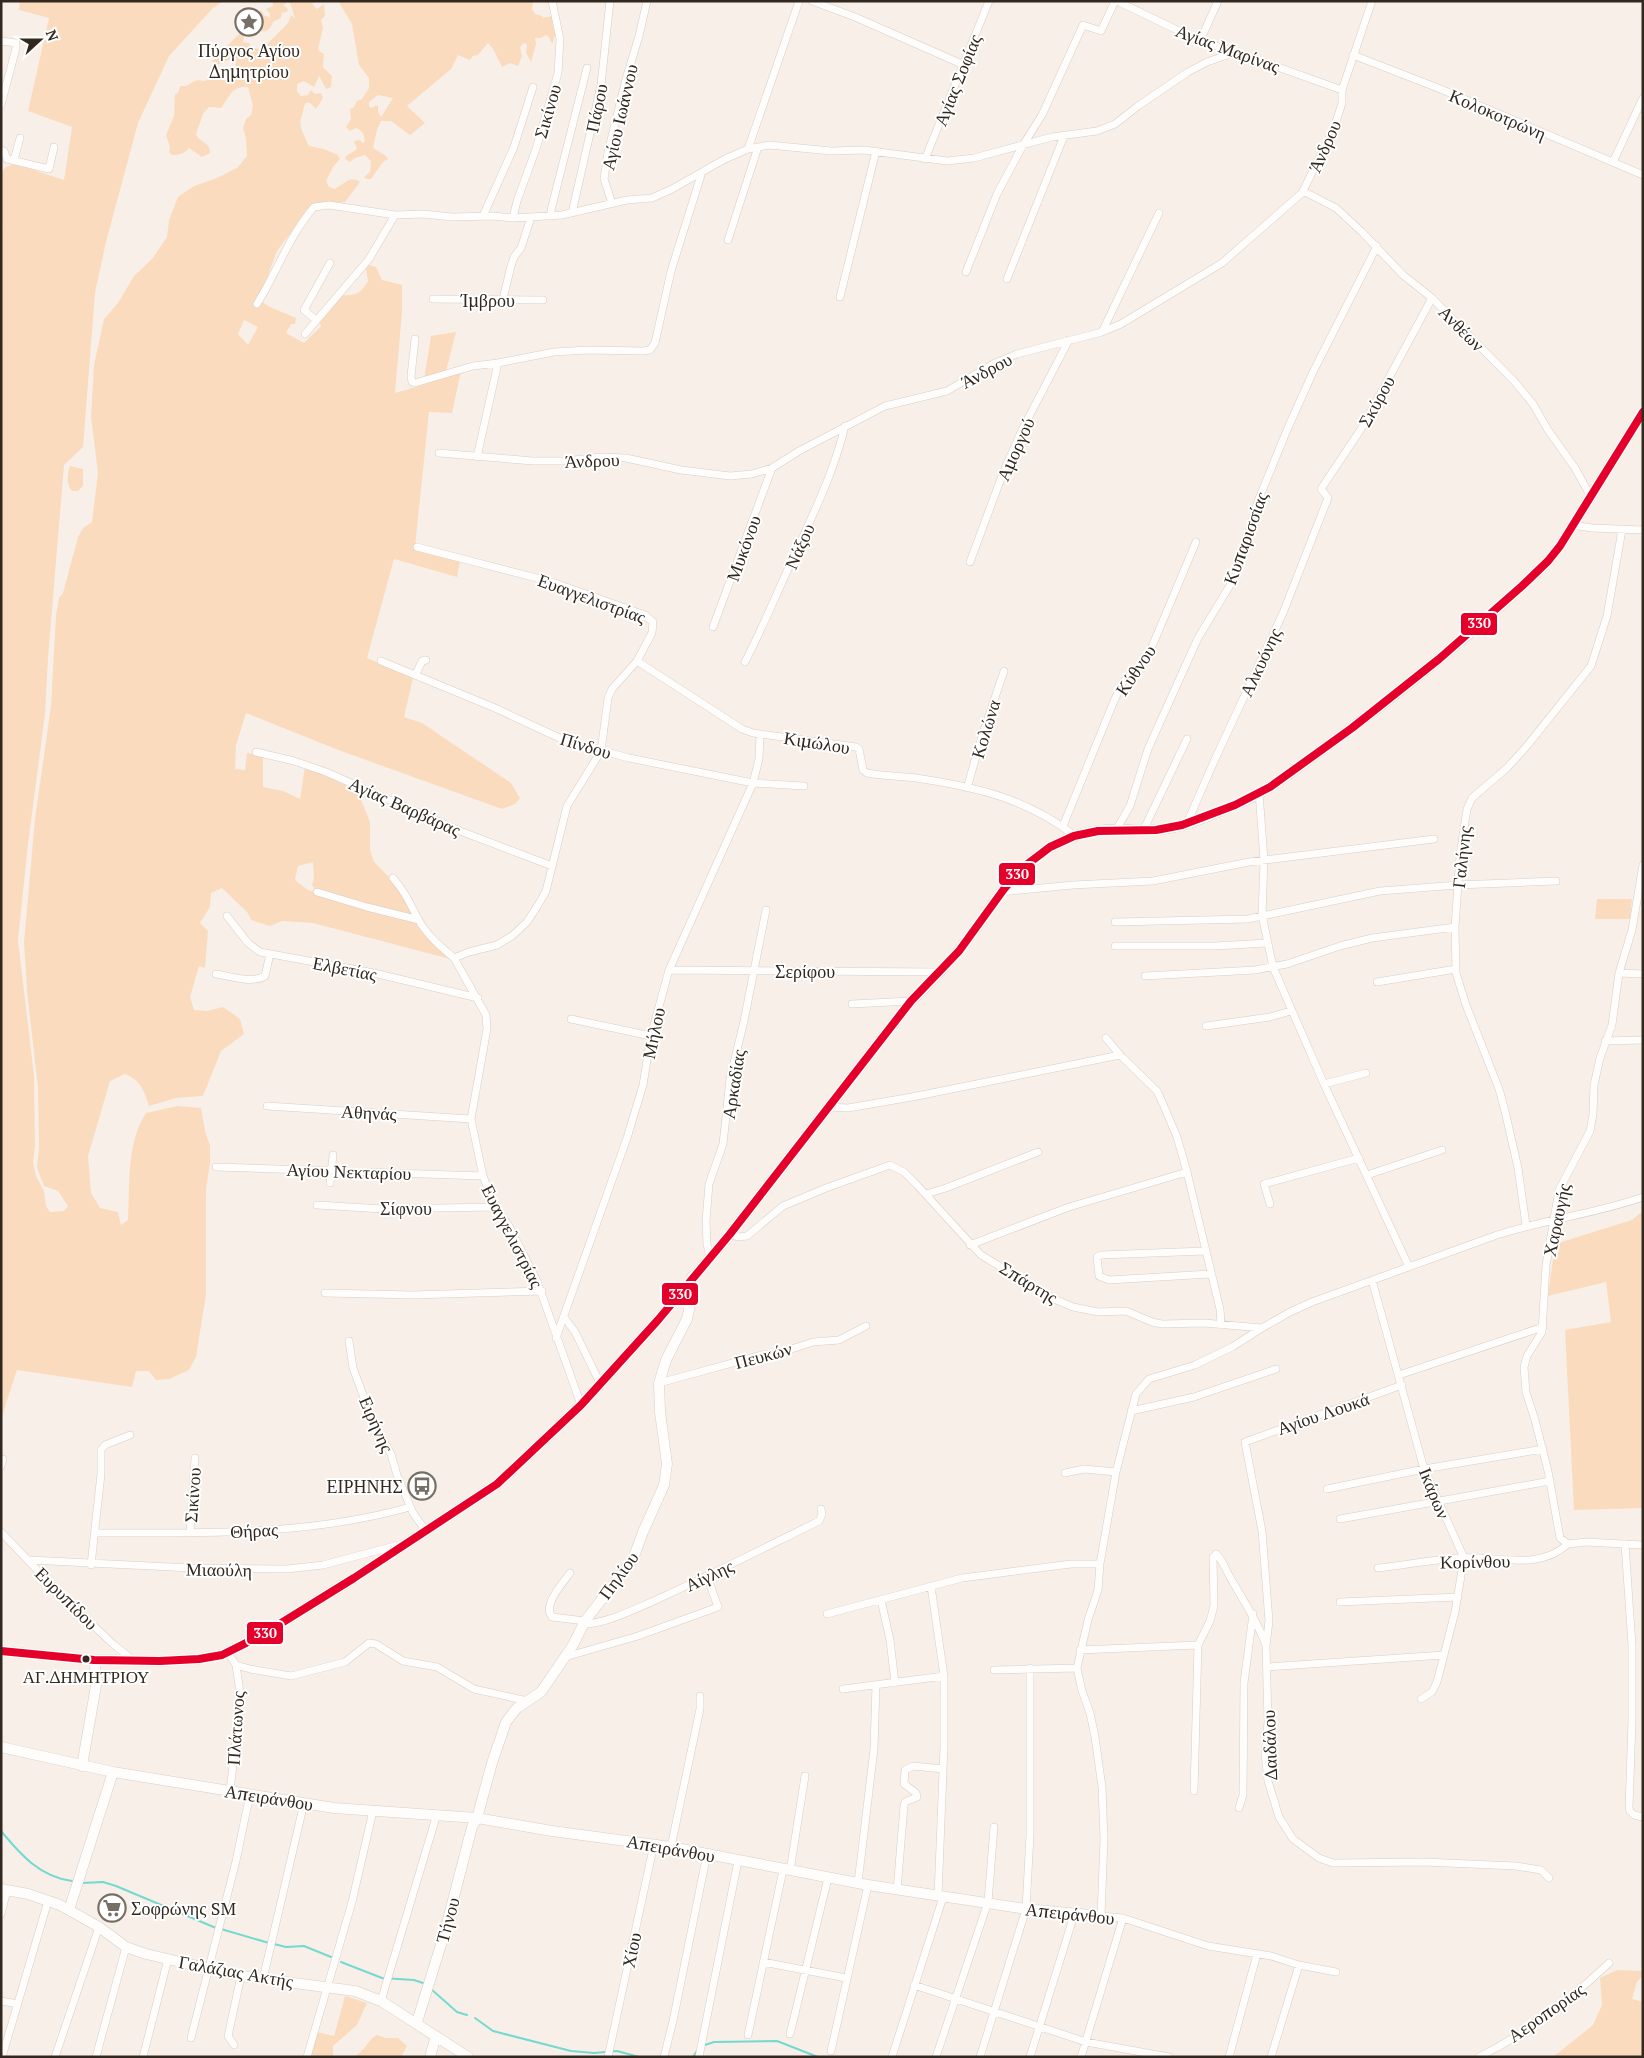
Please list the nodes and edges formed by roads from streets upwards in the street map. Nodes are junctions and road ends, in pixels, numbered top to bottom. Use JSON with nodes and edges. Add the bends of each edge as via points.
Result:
{"nodes":[{"id":1,"x":552,"y":1,"type":"edge"},
{"id":2,"x":610,"y":1,"type":"edge"},
{"id":3,"x":646,"y":1,"type":"edge"},
{"id":4,"x":798,"y":1,"type":"edge"},
{"id":5,"x":812,"y":1,"type":"edge"},
{"id":6,"x":989,"y":1,"type":"edge"},
{"id":7,"x":1116,"y":1,"type":"edge"},
{"id":8,"x":1218,"y":1,"type":"edge"},
{"id":9,"x":1372,"y":1,"type":"edge"},
{"id":10,"x":1,"y":41,"type":"edge"},
{"id":11,"x":1200,"y":42,"type":"junction"},
{"id":12,"x":1236,"y":52,"type":"junction"},
{"id":13,"x":1353,"y":55,"type":"junction"},
{"id":14,"x":964,"y":65,"type":"junction"},
{"id":15,"x":587,"y":68,"type":"dead end"},
{"id":16,"x":533,"y":87,"type":"dead end"},
{"id":17,"x":1342,"y":90,"type":"junction"},
{"id":18,"x":1643,"y":98,"type":"edge"},
{"id":19,"x":1,"y":105,"type":"edge"},
{"id":20,"x":1064,"y":136,"type":"junction"},
{"id":21,"x":20,"y":138,"type":"dead end"},
{"id":22,"x":1023,"y":145,"type":"junction"},
{"id":23,"x":54,"y":147,"type":"dead end"},
{"id":24,"x":758,"y":148,"type":"junction"},
{"id":25,"x":1,"y":150,"type":"edge"},
{"id":26,"x":748,"y":150,"type":"junction"},
{"id":27,"x":876,"y":151,"type":"junction"},
{"id":28,"x":925,"y":158,"type":"junction"},
{"id":29,"x":7,"y":161,"type":"edge"},
{"id":30,"x":1613,"y":162,"type":"junction"},
{"id":31,"x":702,"y":172,"type":"junction"},
{"id":32,"x":1643,"y":175,"type":"edge"},
{"id":33,"x":1303,"y":191,"type":"junction"},
{"id":34,"x":612,"y":203,"type":"junction"},
{"id":35,"x":572,"y":213,"type":"junction"},
{"id":36,"x":1159,"y":213,"type":"dead end"},
{"id":37,"x":395,"y":215,"type":"junction"},
{"id":38,"x":483,"y":216,"type":"junction"},
{"id":39,"x":551,"y":216,"type":"junction"},
{"id":40,"x":531,"y":217,"type":"junction"},
{"id":41,"x":513,"y":218,"type":"junction"},
{"id":42,"x":728,"y":240,"type":"dead end"},
{"id":43,"x":1377,"y":246,"type":"junction"},
{"id":44,"x":330,"y":263,"type":"dead end"},
{"id":45,"x":966,"y":272,"type":"dead end"},
{"id":46,"x":1007,"y":278,"type":"dead end"},
{"id":47,"x":840,"y":297,"type":"dead end"},
{"id":48,"x":1432,"y":298,"type":"junction"},
{"id":49,"x":433,"y":299,"type":"dead end"},
{"id":50,"x":502,"y":299,"type":"junction"},
{"id":51,"x":543,"y":300,"type":"dead end"},
{"id":52,"x":257,"y":304,"type":"dead end"},
{"id":53,"x":316,"y":320,"type":"junction"},
{"id":54,"x":1102,"y":332,"type":"junction"},
{"id":55,"x":306,"y":334,"type":"dead end"},
{"id":56,"x":415,"y":339,"type":"dead end"},
{"id":57,"x":1069,"y":340,"type":"junction"},
{"id":58,"x":498,"y":363,"type":"junction"},
{"id":59,"x":1643,"y":412,"type":"edge"},
{"id":60,"x":845,"y":426,"type":"junction"},
{"id":61,"x":439,"y":453,"type":"dead end"},
{"id":62,"x":477,"y":457,"type":"junction"},
{"id":63,"x":772,"y":468,"type":"junction"},
{"id":64,"x":1590,"y":495,"type":"junction"},
{"id":65,"x":1328,"y":498,"type":"joint"},
{"id":66,"x":1572,"y":525,"type":"junction"},
{"id":67,"x":1622,"y":530,"type":"junction"},
{"id":68,"x":1643,"y":530,"type":"edge"},
{"id":69,"x":1196,"y":542,"type":"dead end"},
{"id":70,"x":417,"y":546,"type":"dead end"},
{"id":71,"x":970,"y":562,"type":"dead end"},
{"id":72,"x":713,"y":627,"type":"dead end"},
{"id":73,"x":426,"y":660,"type":"dead end"},
{"id":74,"x":381,"y":661,"type":"dead end"},
{"id":75,"x":638,"y":661,"type":"junction"},
{"id":76,"x":745,"y":662,"type":"dead end"},
{"id":77,"x":1004,"y":671,"type":"dead end"},
{"id":78,"x":416,"y":674,"type":"junction"},
{"id":79,"x":760,"y":734,"type":"junction"},
{"id":80,"x":1187,"y":739,"type":"dead end"},
{"id":81,"x":601,"y":751,"type":"junction"},
{"id":82,"x":256,"y":752,"type":"dead end"},
{"id":83,"x":753,"y":783,"type":"junction"},
{"id":84,"x":804,"y":786,"type":"dead end"},
{"id":85,"x":967,"y":788,"type":"junction"},
{"id":86,"x":1259,"y":792,"type":"junction"},
{"id":87,"x":1187,"y":823,"type":"junction"},
{"id":88,"x":1063,"y":826,"type":"junction"},
{"id":89,"x":1116,"y":830,"type":"junction"},
{"id":90,"x":1144,"y":830,"type":"junction"},
{"id":91,"x":1075,"y":836,"type":"junction"},
{"id":92,"x":1434,"y":839,"type":"dead end"},
{"id":93,"x":1264,"y":860,"type":"junction"},
{"id":94,"x":1643,"y":865,"type":"edge"},
{"id":95,"x":552,"y":866,"type":"junction"},
{"id":96,"x":393,"y":878,"type":"dead end"},
{"id":97,"x":1556,"y":882,"type":"dead end"},
{"id":98,"x":1458,"y":885,"type":"junction"},
{"id":99,"x":317,"y":892,"type":"dead end"},
{"id":100,"x":999,"y":892,"type":"junction"},
{"id":101,"x":766,"y":910,"type":"dead end"},
{"id":102,"x":1262,"y":915,"type":"junction"},
{"id":103,"x":227,"y":916,"type":"dead end"},
{"id":104,"x":419,"y":920,"type":"junction"},
{"id":105,"x":1115,"y":922,"type":"dead end"},
{"id":106,"x":1455,"y":927,"type":"junction"},
{"id":107,"x":1267,"y":943,"type":"junction"},
{"id":108,"x":1115,"y":946,"type":"dead end"},
{"id":109,"x":270,"y":954,"type":"junction"},
{"id":110,"x":454,"y":958,"type":"junction"},
{"id":111,"x":1273,"y":967,"type":"junction"},
{"id":112,"x":1456,"y":969,"type":"junction"},
{"id":113,"x":669,"y":970,"type":"junction"},
{"id":114,"x":754,"y":972,"type":"junction"},
{"id":115,"x":942,"y":972,"type":"junction"},
{"id":116,"x":216,"y":974,"type":"dead end"},
{"id":117,"x":1619,"y":974,"type":"junction"},
{"id":118,"x":1643,"y":974,"type":"edge"},
{"id":119,"x":1145,"y":976,"type":"dead end"},
{"id":120,"x":1377,"y":982,"type":"dead end"},
{"id":121,"x":478,"y":998,"type":"junction"},
{"id":122,"x":911,"y":1001,"type":"junction"},
{"id":123,"x":852,"y":1004,"type":"dead end"},
{"id":124,"x":1291,"y":1011,"type":"junction"},
{"id":125,"x":571,"y":1019,"type":"dead end"},
{"id":126,"x":1206,"y":1026,"type":"dead end"},
{"id":127,"x":651,"y":1036,"type":"junction"},
{"id":128,"x":1106,"y":1038,"type":"dead end"},
{"id":129,"x":1643,"y":1040,"type":"edge"},
{"id":130,"x":1605,"y":1041,"type":"junction"},
{"id":131,"x":1120,"y":1055,"type":"junction"},
{"id":132,"x":1366,"y":1073,"type":"dead end"},
{"id":133,"x":1324,"y":1084,"type":"junction"},
{"id":134,"x":267,"y":1106,"type":"dead end"},
{"id":135,"x":828,"y":1107,"type":"junction"},
{"id":136,"x":471,"y":1119,"type":"junction"},
{"id":137,"x":1442,"y":1150,"type":"dead end"},
{"id":138,"x":1038,"y":1152,"type":"dead end"},
{"id":139,"x":332,"y":1155,"type":"dead end"},
{"id":140,"x":1359,"y":1158,"type":"junction"},
{"id":141,"x":216,"y":1167,"type":"dead end"},
{"id":142,"x":330,"y":1170,"type":"junction"},
{"id":143,"x":1187,"y":1172,"type":"junction"},
{"id":144,"x":1367,"y":1175,"type":"junction"},
{"id":145,"x":483,"y":1176,"type":"junction"},
{"id":146,"x":330,"y":1184,"type":"dead end"},
{"id":147,"x":926,"y":1194,"type":"junction"},
{"id":148,"x":1643,"y":1197,"type":"edge"},
{"id":149,"x":1270,"y":1204,"type":"dead end"},
{"id":150,"x":317,"y":1205,"type":"dead end"},
{"id":151,"x":495,"y":1207,"type":"junction"},
{"id":152,"x":1554,"y":1218,"type":"junction"},
{"id":153,"x":1526,"y":1225,"type":"junction"},
{"id":154,"x":730,"y":1234,"type":"junction"},
{"id":155,"x":970,"y":1245,"type":"junction"},
{"id":156,"x":1205,"y":1251,"type":"junction"},
{"id":157,"x":710,"y":1258,"type":"junction"},
{"id":158,"x":1409,"y":1267,"type":"junction"},
{"id":159,"x":1210,"y":1274,"type":"junction"},
{"id":160,"x":692,"y":1277,"type":"junction"},
{"id":161,"x":1372,"y":1280,"type":"junction"},
{"id":162,"x":542,"y":1291,"type":"junction"},
{"id":163,"x":324,"y":1293,"type":"dead end"},
{"id":164,"x":564,"y":1317,"type":"junction"},
{"id":165,"x":1221,"y":1325,"type":"junction"},
{"id":166,"x":866,"y":1326,"type":"dead end"},
{"id":167,"x":1543,"y":1327,"type":"junction"},
{"id":168,"x":1262,"y":1328,"type":"junction"},
{"id":169,"x":556,"y":1338,"type":"junction"},
{"id":170,"x":349,"y":1342,"type":"dead end"},
{"id":171,"x":1276,"y":1369,"type":"dead end"},
{"id":172,"x":1399,"y":1375,"type":"junction"},
{"id":173,"x":600,"y":1383,"type":"junction"},
{"id":174,"x":659,"y":1383,"type":"junction"},
{"id":175,"x":1402,"y":1385,"type":"junction"},
{"id":176,"x":581,"y":1405,"type":"junction"},
{"id":177,"x":1131,"y":1411,"type":"junction"},
{"id":178,"x":130,"y":1435,"type":"dead end"},
{"id":179,"x":1245,"y":1442,"type":"joint"},
{"id":180,"x":1543,"y":1449,"type":"junction"},
{"id":181,"x":195,"y":1458,"type":"dead end"},
{"id":182,"x":1424,"y":1469,"type":"junction"},
{"id":183,"x":1116,"y":1472,"type":"junction"},
{"id":184,"x":1064,"y":1473,"type":"dead end"},
{"id":185,"x":1550,"y":1481,"type":"junction"},
{"id":186,"x":1327,"y":1489,"type":"dead end"},
{"id":187,"x":1437,"y":1500,"type":"junction"},
{"id":188,"x":410,"y":1507,"type":"junction"},
{"id":189,"x":821,"y":1510,"type":"dead end"},
{"id":190,"x":1340,"y":1519,"type":"dead end"},
{"id":191,"x":426,"y":1531,"type":"junction"},
{"id":192,"x":1,"y":1532,"type":"edge"},
{"id":193,"x":190,"y":1533,"type":"junction"},
{"id":194,"x":95,"y":1534,"type":"junction"},
{"id":195,"x":404,"y":1543,"type":"junction"},
{"id":196,"x":1568,"y":1544,"type":"junction"},
{"id":197,"x":1625,"y":1544,"type":"junction"},
{"id":198,"x":1643,"y":1545,"type":"edge"},
{"id":199,"x":1464,"y":1558,"type":"junction"},
{"id":200,"x":30,"y":1560,"type":"junction"},
{"id":201,"x":1100,"y":1564,"type":"junction"},
{"id":202,"x":91,"y":1565,"type":"junction"},
{"id":203,"x":1378,"y":1568,"type":"dead end"},
{"id":204,"x":570,"y":1573,"type":"dead end"},
{"id":205,"x":707,"y":1576,"type":"junction"},
{"id":206,"x":931,"y":1586,"type":"junction"},
{"id":207,"x":1458,"y":1597,"type":"junction"},
{"id":208,"x":881,"y":1600,"type":"junction"},
{"id":209,"x":1340,"y":1602,"type":"dead end"},
{"id":210,"x":828,"y":1614,"type":"dead end"},
{"id":211,"x":1253,"y":1614,"type":"junction"},
{"id":212,"x":584,"y":1622,"type":"junction"},
{"id":213,"x":1198,"y":1645,"type":"junction"},
{"id":214,"x":1266,"y":1646,"type":"junction"},
{"id":215,"x":1080,"y":1650,"type":"junction"},
{"id":216,"x":1,"y":1651,"type":"edge"},
{"id":217,"x":228,"y":1653,"type":"junction"},
{"id":218,"x":1444,"y":1655,"type":"junction"},
{"id":219,"x":565,"y":1657,"type":"junction"},
{"id":220,"x":94,"y":1660,"type":"junction"},
{"id":221,"x":135,"y":1661,"type":"junction"},
{"id":222,"x":236,"y":1665,"type":"junction"},
{"id":223,"x":1267,"y":1667,"type":"junction"},
{"id":224,"x":1030,"y":1668,"type":"junction"},
{"id":225,"x":1077,"y":1668,"type":"junction"},
{"id":226,"x":994,"y":1670,"type":"dead end"},
{"id":227,"x":944,"y":1676,"type":"junction"},
{"id":228,"x":896,"y":1683,"type":"junction"},
{"id":229,"x":876,"y":1685,"type":"junction"},
{"id":230,"x":843,"y":1689,"type":"dead end"},
{"id":231,"x":700,"y":1696,"type":"dead end"},
{"id":232,"x":1421,"y":1699,"type":"dead end"},
{"id":233,"x":528,"y":1701,"type":"junction"},
{"id":234,"x":1,"y":1747,"type":"edge"},
{"id":235,"x":82,"y":1766,"type":"junction"},
{"id":236,"x":943,"y":1769,"type":"junction"},
{"id":237,"x":113,"y":1772,"type":"junction"},
{"id":238,"x":805,"y":1776,"type":"dead end"},
{"id":239,"x":230,"y":1790,"type":"junction"},
{"id":240,"x":1194,"y":1791,"type":"dead end"},
{"id":241,"x":250,"y":1794,"type":"junction"},
{"id":242,"x":304,"y":1803,"type":"junction"},
{"id":243,"x":1239,"y":1808,"type":"dead end"},
{"id":244,"x":373,"y":1811,"type":"junction"},
{"id":245,"x":437,"y":1814,"type":"junction"},
{"id":246,"x":1643,"y":1817,"type":"edge"},
{"id":247,"x":477,"y":1818,"type":"junction"},
{"id":248,"x":994,"y":1827,"type":"dead end"},
{"id":249,"x":654,"y":1844,"type":"junction"},
{"id":250,"x":671,"y":1847,"type":"junction"},
{"id":251,"x":707,"y":1854,"type":"junction"},
{"id":252,"x":738,"y":1861,"type":"junction"},
{"id":253,"x":787,"y":1871,"type":"junction"},
{"id":254,"x":828,"y":1878,"type":"junction"},
{"id":255,"x":1549,"y":1878,"type":"dead end"},
{"id":256,"x":863,"y":1884,"type":"junction"},
{"id":257,"x":4,"y":1889,"type":"edge"},
{"id":258,"x":897,"y":1890,"type":"junction"},
{"id":259,"x":940,"y":1897,"type":"junction"},
{"id":260,"x":48,"y":1901,"type":"junction"},
{"id":261,"x":988,"y":1902,"type":"junction"},
{"id":262,"x":1026,"y":1909,"type":"junction"},
{"id":263,"x":70,"y":1910,"type":"junction"},
{"id":264,"x":1,"y":1914,"type":"edge"},
{"id":265,"x":1074,"y":1914,"type":"junction"},
{"id":266,"x":1101,"y":1916,"type":"junction"},
{"id":267,"x":1123,"y":1918,"type":"junction"},
{"id":268,"x":99,"y":1927,"type":"junction"},
{"id":269,"x":126,"y":1947,"type":"junction"},
{"id":270,"x":1258,"y":1954,"type":"junction"},
{"id":271,"x":168,"y":1959,"type":"junction"},
{"id":272,"x":763,"y":1962,"type":"junction"},
{"id":273,"x":1609,"y":1963,"type":"dead end"},
{"id":274,"x":1299,"y":1965,"type":"junction"},
{"id":275,"x":208,"y":1968,"type":"junction"},
{"id":276,"x":805,"y":1971,"type":"junction"},
{"id":277,"x":1336,"y":1972,"type":"dead end"},
{"id":278,"x":242,"y":1976,"type":"junction"},
{"id":279,"x":263,"y":1978,"type":"junction"},
{"id":280,"x":846,"y":1978,"type":"junction"},
{"id":281,"x":914,"y":1985,"type":"junction"},
{"id":282,"x":328,"y":1986,"type":"junction"},
{"id":283,"x":956,"y":1998,"type":"junction"},
{"id":284,"x":381,"y":2000,"type":"junction"},
{"id":285,"x":1,"y":2001,"type":"edge"},
{"id":286,"x":18,"y":2004,"type":"junction"},
{"id":287,"x":995,"y":2010,"type":"junction"},
{"id":288,"x":418,"y":2022,"type":"junction"},
{"id":289,"x":1040,"y":2026,"type":"junction"},
{"id":290,"x":790,"y":2034,"type":"dead end"},
{"id":291,"x":748,"y":2035,"type":"dead end"},
{"id":292,"x":436,"y":2036,"type":"junction"},
{"id":293,"x":191,"y":2038,"type":"dead end"},
{"id":294,"x":1086,"y":2042,"type":"junction"},
{"id":295,"x":234,"y":2045,"type":"dead end"},
{"id":296,"x":831,"y":2051,"type":"dead end"},
{"id":297,"x":1151,"y":2055,"type":"edge"},
{"id":298,"x":1170,"y":2056,"type":"edge"},
{"id":299,"x":2,"y":2057,"type":"edge"},
{"id":300,"x":55,"y":2057,"type":"edge"},
{"id":301,"x":96,"y":2057,"type":"edge"},
{"id":302,"x":143,"y":2057,"type":"edge"},
{"id":303,"x":306,"y":2057,"type":"edge"},
{"id":304,"x":430,"y":2057,"type":"edge"},
{"id":305,"x":468,"y":2057,"type":"edge"},
{"id":306,"x":608,"y":2057,"type":"edge"},
{"id":307,"x":664,"y":2057,"type":"edge"},
{"id":308,"x":699,"y":2057,"type":"edge"},
{"id":309,"x":892,"y":2057,"type":"edge"},
{"id":310,"x":936,"y":2057,"type":"edge"},
{"id":311,"x":980,"y":2057,"type":"edge"},
{"id":312,"x":1030,"y":2057,"type":"edge"},
{"id":313,"x":1081,"y":2057,"type":"edge"},
{"id":314,"x":1229,"y":2057,"type":"edge"},
{"id":315,"x":1271,"y":2057,"type":"edge"},
{"id":316,"x":1479,"y":2057,"type":"edge"}],
"edges":[{"from":1,"to":41,"type":"street","name":"Σικίνου","via":[[560,39],[558,74]]},
{"from":2,"to":35,"type":"street","name":"Πάρου","via":[[601,85]]},
{"from":3,"to":34,"type":"street","name":"Αγίου Ιωάννου","via":[[608,152],[604,177]]},
{"from":4,"to":26,"type":"street"},
{"from":5,"to":14,"type":"street"},
{"from":6,"to":14,"type":"street","name":"Αγίας Σοφίας"},
{"from":7,"to":11,"type":"street","name":"Αγίας Μαρίνας"},
{"from":7,"to":22,"type":"street","via":[[1101,31],[1083,25],[1042,115]]},
{"from":8,"to":11,"type":"street"},
{"from":9,"to":13,"type":"street","name":"Άνδρου"},
{"from":10,"to":19,"type":"street","via":[[16,43]]},
{"from":11,"to":12,"type":"street","name":"Αγίας Μαρίνας"},
{"from":12,"to":17,"type":"street","name":"Αγίας Μαρίνας"},
{"from":12,"to":20,"type":"street","via":[[1188,72],[1116,124],[1097,132]]},
{"from":13,"to":17,"type":"street","name":"Άνδρου"},
{"from":13,"to":30,"type":"street","name":"Κολοκοτρώνη"},
{"from":14,"to":28,"type":"street","name":"Αγίας Σοφίας"},
{"from":15,"to":39,"type":"street"},
{"from":16,"to":38,"type":"street","via":[[512,150]]},
{"from":17,"to":33,"type":"street","name":"Άνδρου","via":[[1342,103],[1334,128]]},
{"from":18,"to":30,"type":"street"},
{"from":20,"to":22,"type":"street"},
{"from":20,"to":46,"type":"street"},
{"from":21,"to":29,"type":"street"},
{"from":22,"to":28,"type":"street","via":[[974,158],[947,161]]},
{"from":22,"to":45,"type":"street","via":[[997,194]]},
{"from":23,"to":29,"type":"street","via":[[49,169]]},
{"from":24,"to":26,"type":"street"},
{"from":24,"to":27,"type":"street","via":[[769,144],[831,151]]},
{"from":24,"to":42,"type":"street"},
{"from":25,"to":29,"type":"street"},
{"from":26,"to":31,"type":"street"},
{"from":27,"to":28,"type":"street"},
{"from":27,"to":47,"type":"street"},
{"from":30,"to":32,"type":"street","name":"Κολοκοτρώνη"},
{"from":31,"to":34,"type":"street","via":[[655,197]]},
{"from":31,"to":58,"type":"street","via":[[671,271],[655,343],[650,350],[554,352]]},
{"from":33,"to":43,"type":"street","name":"Ανθέων","via":[[1336,208]]},
{"from":33,"to":54,"type":"street","name":"Άνδρου","via":[[1222,263],[1121,324]]},
{"from":34,"to":35,"type":"street"},
{"from":35,"to":39,"type":"street"},
{"from":36,"to":54,"type":"street"},
{"from":37,"to":38,"type":"street"},
{"from":37,"to":52,"type":"street","via":[[329,205],[314,207],[284,253]]},
{"from":37,"to":53,"type":"street","via":[[369,259]]},
{"from":38,"to":41,"type":"street"},
{"from":39,"to":40,"type":"street"},
{"from":40,"to":41,"type":"street"},
{"from":40,"to":50,"type":"street","via":[[521,248],[510,266]]},
{"from":43,"to":48,"type":"street","name":"Ανθέων","via":[[1403,275]]},
{"from":43,"to":89,"type":"street","name":"Κυπαρισσίας","via":[[1287,430],[1258,501],[1235,577],[1198,638],[1148,749],[1130,806]]},
{"from":44,"to":53,"type":"street","via":[[304,310]]},
{"from":48,"to":64,"type":"street","name":"Ανθέων","via":[[1526,395]]},
{"from":48,"to":65,"type":"street","name":"Σκύρου","via":[[1363,426],[1321,489]]},
{"from":49,"to":50,"type":"street","name":"Ίμβρου"},
{"from":50,"to":51,"type":"street","name":"Ίμβρου"},
{"from":53,"to":55,"type":"street"},
{"from":54,"to":57,"type":"street","name":"Άνδρου"},
{"from":56,"to":58,"type":"street","via":[[411,376],[415,383],[473,366]]},
{"from":57,"to":60,"type":"street","name":"Άνδρου","via":[[1017,354],[947,391],[885,406]]},
{"from":57,"to":71,"type":"street","name":"Αμοργού","via":[[1022,430]]},
{"from":58,"to":62,"type":"street"},
{"from":59,"to":64,"type":"street"},
{"from":60,"to":63,"type":"street","name":"Άνδρου"},
{"from":60,"to":76,"type":"street","name":"Νάξου","via":[[824,492]]},
{"from":61,"to":62,"type":"street","name":"Άνδρου"},
{"from":62,"to":63,"type":"street","name":"Άνδρου","via":[[533,461],[626,458],[730,476]]},
{"from":63,"to":72,"type":"street","name":"Μυκόνου"},
{"from":64,"to":66,"type":"street"},
{"from":65,"to":87,"type":"street","name":"Αλκυόνης","via":[[1283,613]]},
{"from":66,"to":67,"type":"street"},
{"from":66,"to":86,"type":"street","via":[[1548,560],[1459,641],[1358,724]]},
{"from":67,"to":68,"type":"street"},
{"from":67,"to":98,"type":"street","name":"Γαλήνης","via":[[1607,616],[1591,666],[1526,747],[1472,798],[1467,809]]},
{"from":69,"to":88,"type":"street","name":"Κύθνου","via":[[1148,656],[1123,682],[1114,701]]},
{"from":70,"to":75,"type":"street","name":"Ευαγγελιστρίας","via":[[552,582],[651,618],[654,627]]},
{"from":73,"to":78,"type":"street","via":[[422,661]]},
{"from":74,"to":78,"type":"street","name":"Πίνδου"},
{"from":75,"to":79,"type":"street","name":"Κιμώλου","via":[[742,729]]},
{"from":75,"to":81,"type":"street","name":"Ευαγγελιστρίας","via":[[612,689],[608,698]]},
{"from":77,"to":85,"type":"street","name":"Κολώνα"},
{"from":78,"to":81,"type":"street","name":"Πίνδου","via":[[566,741]]},
{"from":79,"to":83,"type":"street","name":"Μήλου","via":[[760,760]]},
{"from":79,"to":85,"type":"street","name":"Κιμώλου","via":[[856,747],[867,773]]},
{"from":80,"to":90,"type":"street"},
{"from":81,"to":83,"type":"street","name":"Πίνδου"},
{"from":81,"to":95,"type":"street","name":"Ευαγγελιστρίας","via":[[567,806]]},
{"from":82,"to":95,"type":"street","name":"Αγίας Βαρβάρας","via":[[326,772],[460,831]]},
{"from":83,"to":84,"type":"street","name":"Πίνδου"},
{"from":83,"to":113,"type":"street","name":"Μήλου"},
{"from":85,"to":88,"type":"street","name":"Κιμώλου","via":[[1001,795]]},
{"from":86,"to":87,"type":"street"},
{"from":86,"to":93,"type":"street"},
{"from":87,"to":90,"type":"street"},
{"from":88,"to":91,"type":"street","name":"Κιμώλου"},
{"from":89,"to":90,"type":"street"},
{"from":89,"to":91,"type":"street"},
{"from":91,"to":100,"type":"street","via":[[1024,865]]},
{"from":92,"to":93,"type":"street"},
{"from":93,"to":100,"type":"street","via":[[1153,881]]},
{"from":93,"to":102,"type":"street"},
{"from":94,"to":117,"type":"street","name":"Χαραυγής","via":[[1632,930]]},
{"from":95,"to":110,"type":"street","name":"Ευαγγελιστρίας","via":[[546,891],[522,927],[497,946]]},
{"from":96,"to":104,"type":"street","via":[[405,892]]},
{"from":97,"to":98,"type":"street"},
{"from":98,"to":102,"type":"street","via":[[1380,891]]},
{"from":98,"to":106,"type":"street","name":"Γαλήνης"},
{"from":99,"to":104,"type":"street"},
{"from":100,"to":115,"type":"street"},
{"from":101,"to":114,"type":"street","name":"Αρκαδίας"},
{"from":102,"to":105,"type":"street","via":[[1248,919]]},
{"from":102,"to":107,"type":"street"},
{"from":103,"to":109,"type":"street","name":"Ελβετίας","via":[[248,943],[260,952]]},
{"from":104,"to":110,"type":"street","via":[[432,940]]},
{"from":106,"to":111,"type":"street","via":[[1372,938]]},
{"from":106,"to":112,"type":"street","name":"Γαλήνης"},
{"from":107,"to":108,"type":"street"},
{"from":107,"to":111,"type":"street"},
{"from":109,"to":116,"type":"street","via":[[262,978],[255,980]]},
{"from":109,"to":121,"type":"street","name":"Ελβετίας","via":[[374,973]]},
{"from":110,"to":121,"type":"street","name":"Ευαγγελιστρίας"},
{"from":111,"to":119,"type":"street"},
{"from":111,"to":124,"type":"street"},
{"from":112,"to":120,"type":"street"},
{"from":112,"to":153,"type":"street","name":"Γαλήνης","via":[[1461,992],[1499,1089],[1518,1168]]},
{"from":113,"to":114,"type":"street","name":"Σερίφου"},
{"from":113,"to":127,"type":"street","name":"Μήλου"},
{"from":114,"to":115,"type":"street","name":"Σερίφου"},
{"from":114,"to":157,"type":"street","name":"Αρκαδίας","via":[[730,1079],[723,1144],[706,1202]]},
{"from":115,"to":122,"type":"street"},
{"from":117,"to":118,"type":"street"},
{"from":117,"to":130,"type":"street","name":"Χαραυγής","via":[[1612,1025]]},
{"from":121,"to":136,"type":"street","name":"Ευαγγελιστρίας","via":[[486,1015],[487,1029]]},
{"from":122,"to":123,"type":"street"},
{"from":122,"to":135,"type":"street"},
{"from":124,"to":126,"type":"street"},
{"from":124,"to":133,"type":"street"},
{"from":125,"to":127,"type":"street"},
{"from":127,"to":164,"type":"street","name":"Μήλου","via":[[643,1085],[627,1138]]},
{"from":128,"to":131,"type":"street"},
{"from":129,"to":130,"type":"street"},
{"from":130,"to":152,"type":"street","name":"Χαραυγής","via":[[1594,1085],[1590,1131],[1558,1190]]},
{"from":131,"to":135,"type":"street","via":[[893,1100],[848,1108]]},
{"from":131,"to":143,"type":"street","via":[[1157,1091]]},
{"from":132,"to":133,"type":"street"},
{"from":133,"to":140,"type":"street"},
{"from":134,"to":136,"type":"street","name":"Αθηνάς"},
{"from":135,"to":154,"type":"street"},
{"from":136,"to":145,"type":"street","name":"Ευαγγελιστρίας"},
{"from":137,"to":144,"type":"street"},
{"from":138,"to":147,"type":"street"},
{"from":139,"to":142,"type":"street"},
{"from":140,"to":144,"type":"street"},
{"from":140,"to":149,"type":"street","via":[[1264,1184]]},
{"from":141,"to":142,"type":"street","name":"Αγίου Νεκταρίου"},
{"from":142,"to":145,"type":"street","name":"Αγίου Νεκταρίου"},
{"from":142,"to":146,"type":"street"},
{"from":143,"to":155,"type":"street","via":[[1069,1207]]},
{"from":143,"to":156,"type":"street"},
{"from":144,"to":158,"type":"street"},
{"from":145,"to":151,"type":"street","name":"Ευαγγελιστρίας"},
{"from":147,"to":154,"type":"street","name":"Σπάρτης","via":[[904,1172],[890,1165],[783,1206],[747,1236]]},
{"from":147,"to":155,"type":"street","name":"Σπάρτης"},
{"from":148,"to":152,"type":"street","via":[[1612,1207]]},
{"from":150,"to":151,"type":"street","name":"Σίφνου","via":[[383,1209]]},
{"from":151,"to":162,"type":"street","name":"Ευαγγελιστρίας","via":[[520,1246]]},
{"from":152,"to":153,"type":"street"},
{"from":152,"to":167,"type":"street","name":"Χαραυγής","via":[[1546,1265]]},
{"from":153,"to":158,"type":"street"},
{"from":154,"to":157,"type":"street"},
{"from":155,"to":165,"type":"street","name":"Σπάρτης","via":[[1054,1299],[1073,1307],[1098,1312],[1126,1311],[1162,1324]]},
{"from":156,"to":159,"type":"street"},
{"from":156,"to":159,"type":"street","via":[[1101,1255],[1096,1257],[1096,1262],[1099,1276],[1109,1280]]},
{"from":157,"to":160,"type":"street"},
{"from":158,"to":161,"type":"street"},
{"from":159,"to":165,"type":"street"},
{"from":160,"to":173,"type":"street","via":[[658,1320]]},
{"from":160,"to":174,"type":"street","name":"Πηλίου","via":[[687,1319],[666,1360]]},
{"from":161,"to":168,"type":"street","via":[[1297,1309]]},
{"from":161,"to":172,"type":"street","name":"Ικάρων"},
{"from":162,"to":163,"type":"street"},
{"from":162,"to":169,"type":"street","name":"Ευαγγελιστρίας"},
{"from":164,"to":169,"type":"street","name":"Μήλου"},
{"from":164,"to":173,"type":"street"},
{"from":165,"to":168,"type":"street","name":"Σπάρτης"},
{"from":166,"to":174,"type":"street","name":"Πευκών","via":[[839,1340],[813,1342]]},
{"from":167,"to":172,"type":"street"},
{"from":167,"to":180,"type":"street","name":"Χαραυγής","via":[[1528,1356],[1524,1379]]},
{"from":168,"to":177,"type":"street","via":[[1195,1365],[1149,1379],[1136,1394]]},
{"from":169,"to":176,"type":"street","name":"Ευαγγελιστρίας"},
{"from":170,"to":188,"type":"street","name":"Ειρήνης","via":[[358,1381],[373,1422],[391,1454]]},
{"from":171,"to":177,"type":"street","via":[[1194,1397]]},
{"from":172,"to":175,"type":"street","name":"Ικάρων"},
{"from":173,"to":176,"type":"street"},
{"from":174,"to":212,"type":"street","name":"Πηλίου","via":[[667,1464],[664,1485],[633,1559]]},
{"from":175,"to":179,"type":"street","name":"Αγίου Λουκά"},
{"from":175,"to":182,"type":"street","name":"Ικάρων"},
{"from":176,"to":191,"type":"street","via":[[497,1484]]},
{"from":177,"to":183,"type":"street"},
{"from":178,"to":194,"type":"street","via":[[102,1447]]},
{"from":179,"to":214,"type":"street","name":"Δαιδάλου","via":[[1262,1531],[1268,1621]]},
{"from":180,"to":182,"type":"street"},
{"from":180,"to":185,"type":"street","name":"Χαραυγής"},
{"from":181,"to":193,"type":"street","name":"Σικίνου"},
{"from":182,"to":186,"type":"street"},
{"from":182,"to":187,"type":"street","name":"Ικάρων"},
{"from":183,"to":184,"type":"street","via":[[1084,1469]]},
{"from":183,"to":201,"type":"street"},
{"from":185,"to":187,"type":"street"},
{"from":185,"to":196,"type":"street","name":"Χαραυγής","via":[[1560,1538]]},
{"from":187,"to":190,"type":"street"},
{"from":187,"to":199,"type":"street","name":"Ικάρων"},
{"from":188,"to":191,"type":"street","name":"Ειρήνης"},
{"from":188,"to":193,"type":"street","name":"Θήρας","via":[[315,1527]]},
{"from":189,"to":205,"type":"street","name":"Αίγλης","via":[[819,1521]]},
{"from":191,"to":195,"type":"street"},
{"from":192,"to":200,"type":"street","name":"Ευρυπίδου"},
{"from":193,"to":194,"type":"street","name":"Θήρας"},
{"from":194,"to":202,"type":"street"},
{"from":195,"to":202,"type":"street","name":"Μιαούλη","via":[[323,1565],[287,1569]]},
{"from":195,"to":217,"type":"street","via":[[354,1578]]},
{"from":196,"to":197,"type":"street"},
{"from":196,"to":199,"type":"street","name":"Κορίνθου","via":[[1558,1553],[1542,1559]]},
{"from":197,"to":198,"type":"street"},
{"from":197,"to":246,"type":"street","via":[[1632,1644],[1629,1808],[1634,1815]]},
{"from":199,"to":203,"type":"street","name":"Κορίνθου"},
{"from":199,"to":207,"type":"street"},
{"from":200,"to":202,"type":"street","name":"Μιαούλη"},
{"from":200,"to":221,"type":"street","name":"Ευρυπίδου","via":[[62,1596]]},
{"from":201,"to":206,"type":"street","via":[[1071,1564],[962,1578]]},
{"from":201,"to":215,"type":"street","via":[[1098,1590]]},
{"from":204,"to":212,"type":"street","name":"Αίγλης","via":[[553,1598],[550,1614]]},
{"from":205,"to":212,"type":"street","name":"Αίγλης","via":[[619,1615],[597,1622]]},
{"from":205,"to":219,"type":"street","via":[[718,1607],[638,1636]]},
{"from":206,"to":208,"type":"street"},
{"from":206,"to":227,"type":"street"},
{"from":207,"to":209,"type":"street"},
{"from":207,"to":218,"type":"street"},
{"from":208,"to":210,"type":"street"},
{"from":208,"to":228,"type":"street"},
{"from":211,"to":213,"type":"street","via":[[1216,1554],[1213,1557],[1214,1606]]},
{"from":211,"to":214,"type":"street"},
{"from":211,"to":243,"type":"street","via":[[1244,1683],[1244,1795]]},
{"from":212,"to":219,"type":"street","name":"Πηλίου"},
{"from":213,"to":215,"type":"street"},
{"from":213,"to":240,"type":"street"},
{"from":214,"to":223,"type":"street","name":"Δαιδάλου"},
{"from":215,"to":225,"type":"street"},
{"from":216,"to":220,"type":"street"},
{"from":217,"to":221,"type":"street","via":[[199,1659]]},
{"from":217,"to":222,"type":"street"},
{"from":218,"to":223,"type":"street"},
{"from":218,"to":232,"type":"street","via":[[1432,1692]]},
{"from":219,"to":233,"type":"street","name":"Πηλίου","via":[[541,1692]]},
{"from":220,"to":221,"type":"street"},
{"from":220,"to":235,"type":"street","via":[[97,1680]]},
{"from":222,"to":233,"type":"street","via":[[270,1673],[299,1675],[344,1662],[369,1642],[402,1661],[437,1667],[474,1689]]},
{"from":222,"to":239,"type":"street","name":"Πλάτωνος","via":[[241,1700]]},
{"from":223,"to":255,"type":"street","name":"Δαιδάλου","via":[[1265,1754],[1268,1781],[1286,1830],[1310,1852],[1333,1862],[1516,1866],[1540,1870]]},
{"from":224,"to":225,"type":"street"},
{"from":224,"to":226,"type":"street"},
{"from":224,"to":262,"type":"street","via":[[1030,1835]]},
{"from":225,"to":266,"type":"street","via":[[1090,1713],[1102,1787]]},
{"from":227,"to":228,"type":"street"},
{"from":227,"to":236,"type":"street"},
{"from":228,"to":229,"type":"street"},
{"from":229,"to":230,"type":"street"},
{"from":229,"to":256,"type":"street"},
{"from":231,"to":250,"type":"street"},
{"from":233,"to":247,"type":"street","name":"Πηλίου","via":[[517,1708],[506,1722]]},
{"from":234,"to":235,"type":"street","name":"Απειράνθου"},
{"from":235,"to":237,"type":"street","name":"Απειράνθου"},
{"from":236,"to":258,"type":"street","via":[[914,1766],[905,1770],[904,1784],[917,1797],[905,1802],[904,1806]]},
{"from":236,"to":259,"type":"street"},
{"from":237,"to":239,"type":"street","name":"Απειράνθου"},
{"from":237,"to":263,"type":"street"},
{"from":238,"to":253,"type":"street"},
{"from":239,"to":241,"type":"street","name":"Απειράνθου"},
{"from":241,"to":242,"type":"street","name":"Απειράνθου"},
{"from":241,"to":275,"type":"street"},
{"from":242,"to":244,"type":"street","name":"Απειράνθου"},
{"from":242,"to":279,"type":"street"},
{"from":244,"to":245,"type":"street","name":"Απειράνθου"},
{"from":244,"to":282,"type":"street"},
{"from":245,"to":247,"type":"street","name":"Απειράνθου"},
{"from":245,"to":284,"type":"street"},
{"from":247,"to":249,"type":"street","name":"Απειράνθου"},
{"from":247,"to":288,"type":"street","name":"Τήνου"},
{"from":248,"to":261,"type":"street"},
{"from":249,"to":250,"type":"street","name":"Απειράνθου"},
{"from":249,"to":306,"type":"street","name":"Χίου"},
{"from":250,"to":251,"type":"street","name":"Απειράνθου"},
{"from":251,"to":252,"type":"street","name":"Απειράνθου"},
{"from":251,"to":307,"type":"street"},
{"from":252,"to":253,"type":"street","name":"Απειράνθου"},
{"from":252,"to":308,"type":"street"},
{"from":253,"to":254,"type":"street","name":"Απειράνθου"},
{"from":253,"to":272,"type":"street"},
{"from":254,"to":256,"type":"street","name":"Απειράνθου"},
{"from":254,"to":276,"type":"street"},
{"from":256,"to":258,"type":"street","name":"Απειράνθου"},
{"from":256,"to":280,"type":"street"},
{"from":257,"to":260,"type":"street","name":"Γαλάζιας Ακτής"},
{"from":257,"to":264,"type":"street"},
{"from":258,"to":259,"type":"street","name":"Απειράνθου"},
{"from":259,"to":261,"type":"street","name":"Απειράνθου"},
{"from":259,"to":281,"type":"street"},
{"from":260,"to":263,"type":"street","name":"Γαλάζιας Ακτής"},
{"from":260,"to":286,"type":"street"},
{"from":261,"to":262,"type":"street","name":"Απειράνθου"},
{"from":261,"to":283,"type":"street"},
{"from":262,"to":265,"type":"street","name":"Απειράνθου"},
{"from":262,"to":287,"type":"street"},
{"from":263,"to":268,"type":"street","name":"Γαλάζιας Ακτής"},
{"from":265,"to":266,"type":"street","name":"Απειράνθου"},
{"from":265,"to":289,"type":"street"},
{"from":266,"to":267,"type":"street","name":"Απειράνθου"},
{"from":267,"to":270,"type":"street","name":"Απειράνθου","via":[[1208,1946]]},
{"from":267,"to":294,"type":"street"},
{"from":268,"to":269,"type":"street","name":"Γαλάζιας Ακτής"},
{"from":268,"to":300,"type":"street"},
{"from":269,"to":271,"type":"street","name":"Γαλάζιας Ακτής"},
{"from":269,"to":301,"type":"street"},
{"from":270,"to":274,"type":"street","name":"Απειράνθου"},
{"from":270,"to":314,"type":"street"},
{"from":271,"to":275,"type":"street","name":"Γαλάζιας Ακτής"},
{"from":271,"to":302,"type":"street"},
{"from":272,"to":276,"type":"street"},
{"from":272,"to":291,"type":"street"},
{"from":273,"to":316,"type":"street","name":"Αεροπορίας","via":[[1574,1994]]},
{"from":274,"to":277,"type":"street","name":"Απειράνθου"},
{"from":274,"to":315,"type":"street"},
{"from":275,"to":278,"type":"street","name":"Γαλάζιας Ακτής"},
{"from":275,"to":293,"type":"street"},
{"from":276,"to":280,"type":"street"},
{"from":276,"to":290,"type":"street"},
{"from":278,"to":279,"type":"street","name":"Γαλάζιας Ακτής"},
{"from":278,"to":295,"type":"street","via":[[228,2036]]},
{"from":279,"to":282,"type":"street","name":"Γαλάζιας Ακτής"},
{"from":280,"to":296,"type":"street"},
{"from":281,"to":283,"type":"street"},
{"from":281,"to":309,"type":"street"},
{"from":282,"to":284,"type":"street","name":"Γαλάζιας Ακτής"},
{"from":282,"to":303,"type":"street"},
{"from":283,"to":287,"type":"street"},
{"from":283,"to":310,"type":"street"},
{"from":284,"to":288,"type":"street","name":"Γαλάζιας Ακτής"},
{"from":285,"to":286,"type":"street"},
{"from":286,"to":299,"type":"street"},
{"from":287,"to":289,"type":"street"},
{"from":287,"to":311,"type":"street"},
{"from":288,"to":292,"type":"street","name":"Γαλάζιας Ακτής"},
{"from":289,"to":294,"type":"street"},
{"from":289,"to":312,"type":"street"},
{"from":292,"to":304,"type":"street"},
{"from":292,"to":305,"type":"street","name":"Γαλάζιας Ακτής"},
{"from":294,"to":297,"type":"street"},
{"from":294,"to":313,"type":"street"},
{"from":297,"to":298,"type":"street"}]}
